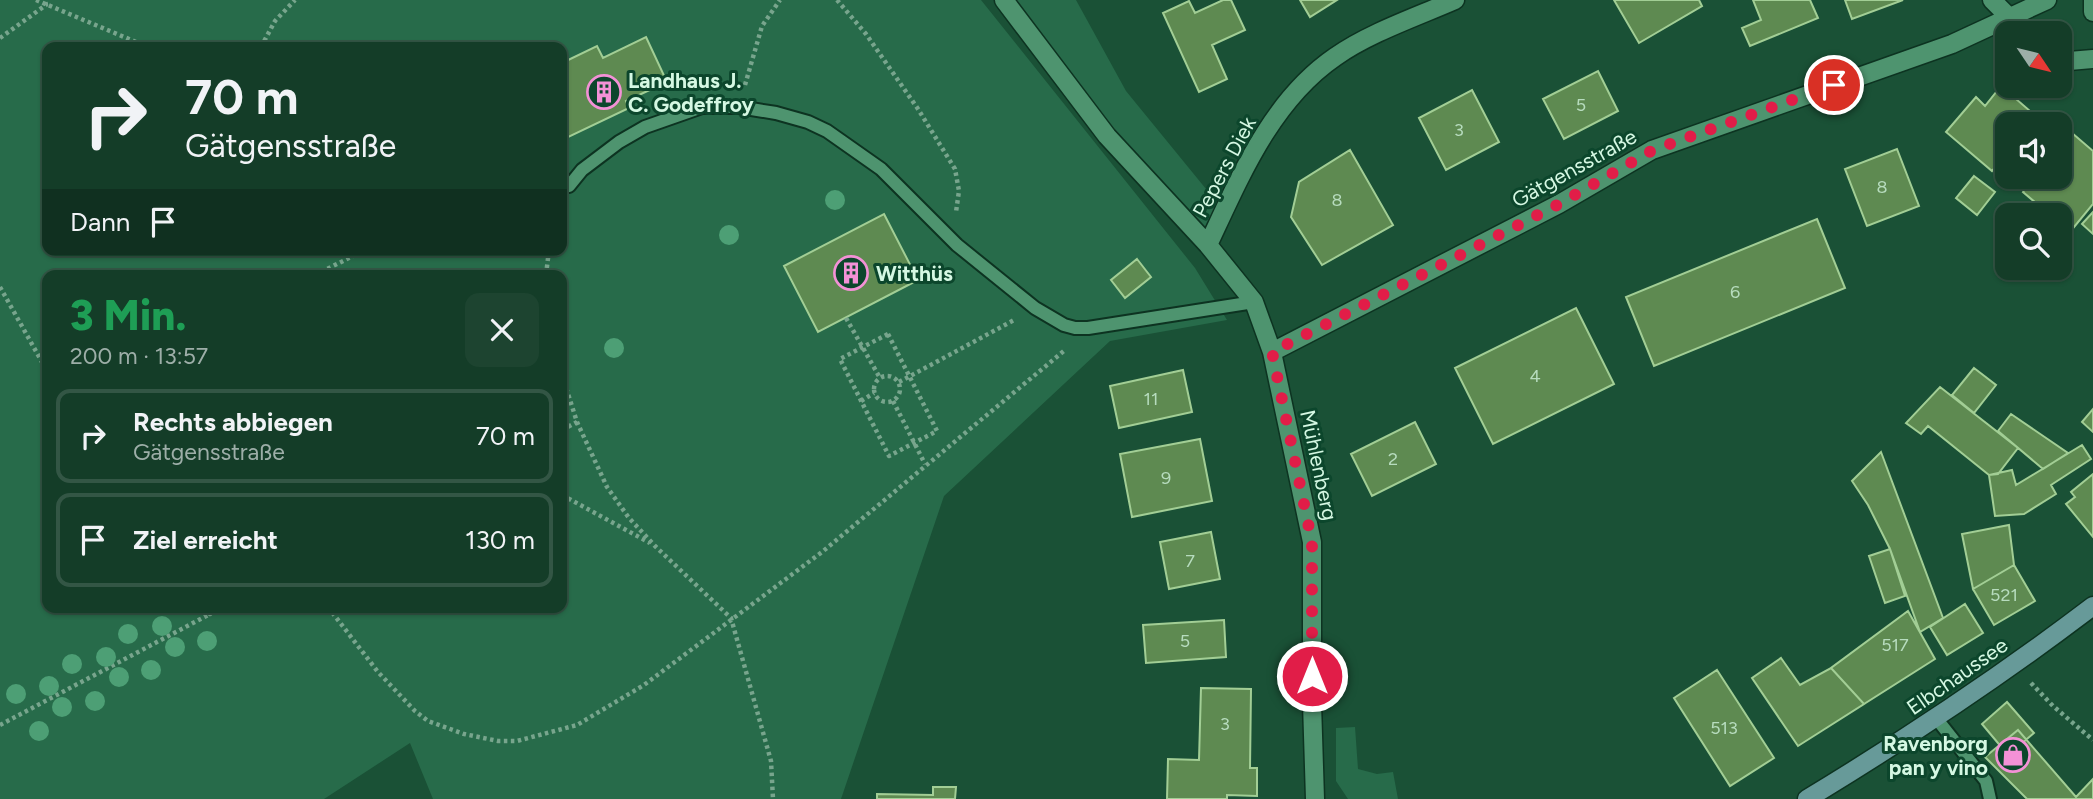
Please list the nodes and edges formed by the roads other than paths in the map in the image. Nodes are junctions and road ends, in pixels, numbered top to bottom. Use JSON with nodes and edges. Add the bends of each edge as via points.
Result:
{"nodes":[{"id":1,"x":1004,"y":0,"type":"edge"},
{"id":2,"x":1455,"y":0,"type":"edge"},
{"id":3,"x":1992,"y":0,"type":"edge"},
{"id":4,"x":2047,"y":0,"type":"edge"},
{"id":5,"x":2093,"y":0,"type":"edge"},
{"id":6,"x":2093,"y":12,"type":"edge"},
{"id":7,"x":2008,"y":18,"type":"junction"},
{"id":8,"x":2011,"y":21,"type":"edge"},
{"id":9,"x":2093,"y":59,"type":"edge"},
{"id":10,"x":2072,"y":61,"type":"edge"},
{"id":11,"x":569,"y":186,"type":"dead end"},
{"id":12,"x":1208,"y":245,"type":"junction"},
{"id":13,"x":1254,"y":302,"type":"junction"},
{"id":14,"x":1272,"y":352,"type":"junction"},
{"id":15,"x":2093,"y":606,"type":"edge"},
{"id":16,"x":1936,"y":718,"type":"junction"},
{"id":17,"x":1315,"y":799,"type":"edge"},
{"id":18,"x":1807,"y":799,"type":"edge"},
{"id":19,"x":1990,"y":799,"type":"edge"}],
"edges":[{"from":1,"to":12,"type":"street","via":[[1107,136]]},
{"from":2,"to":12,"type":"street","name":"Pepers Diek","via":[[1335,57],[1301,87],[1243,170]]},
{"from":3,"to":7,"type":"street"},
{"from":4,"to":7,"type":"street","name":"Gätgensstraße"},
{"from":5,"to":6,"type":"street"},
{"from":7,"to":8,"type":"street"},
{"from":7,"to":14,"type":"street","name":"Gätgensstraße","via":[[1952,44],[1653,150],[1559,204]]},
{"from":9,"to":10,"type":"street"},
{"from":11,"to":13,"type":"lane","via":[[597,158],[645,127],[702,107],[739,107],[787,116],[827,131],[881,169],[948,236],[1035,308],[1074,328]]},
{"from":12,"to":13,"type":"street","name":"Pepers Diek"},
{"from":13,"to":14,"type":"street","name":"Pepers Diek"},
{"from":14,"to":17,"type":"street","name":"Mühlenberg","via":[[1312,542]]},
{"from":15,"to":16,"type":"main road","name":"Elbchaussee"},
{"from":16,"to":18,"type":"main road","name":"Elbchaussee"},
{"from":16,"to":19,"type":"lane","via":[[1986,781]]}]}
